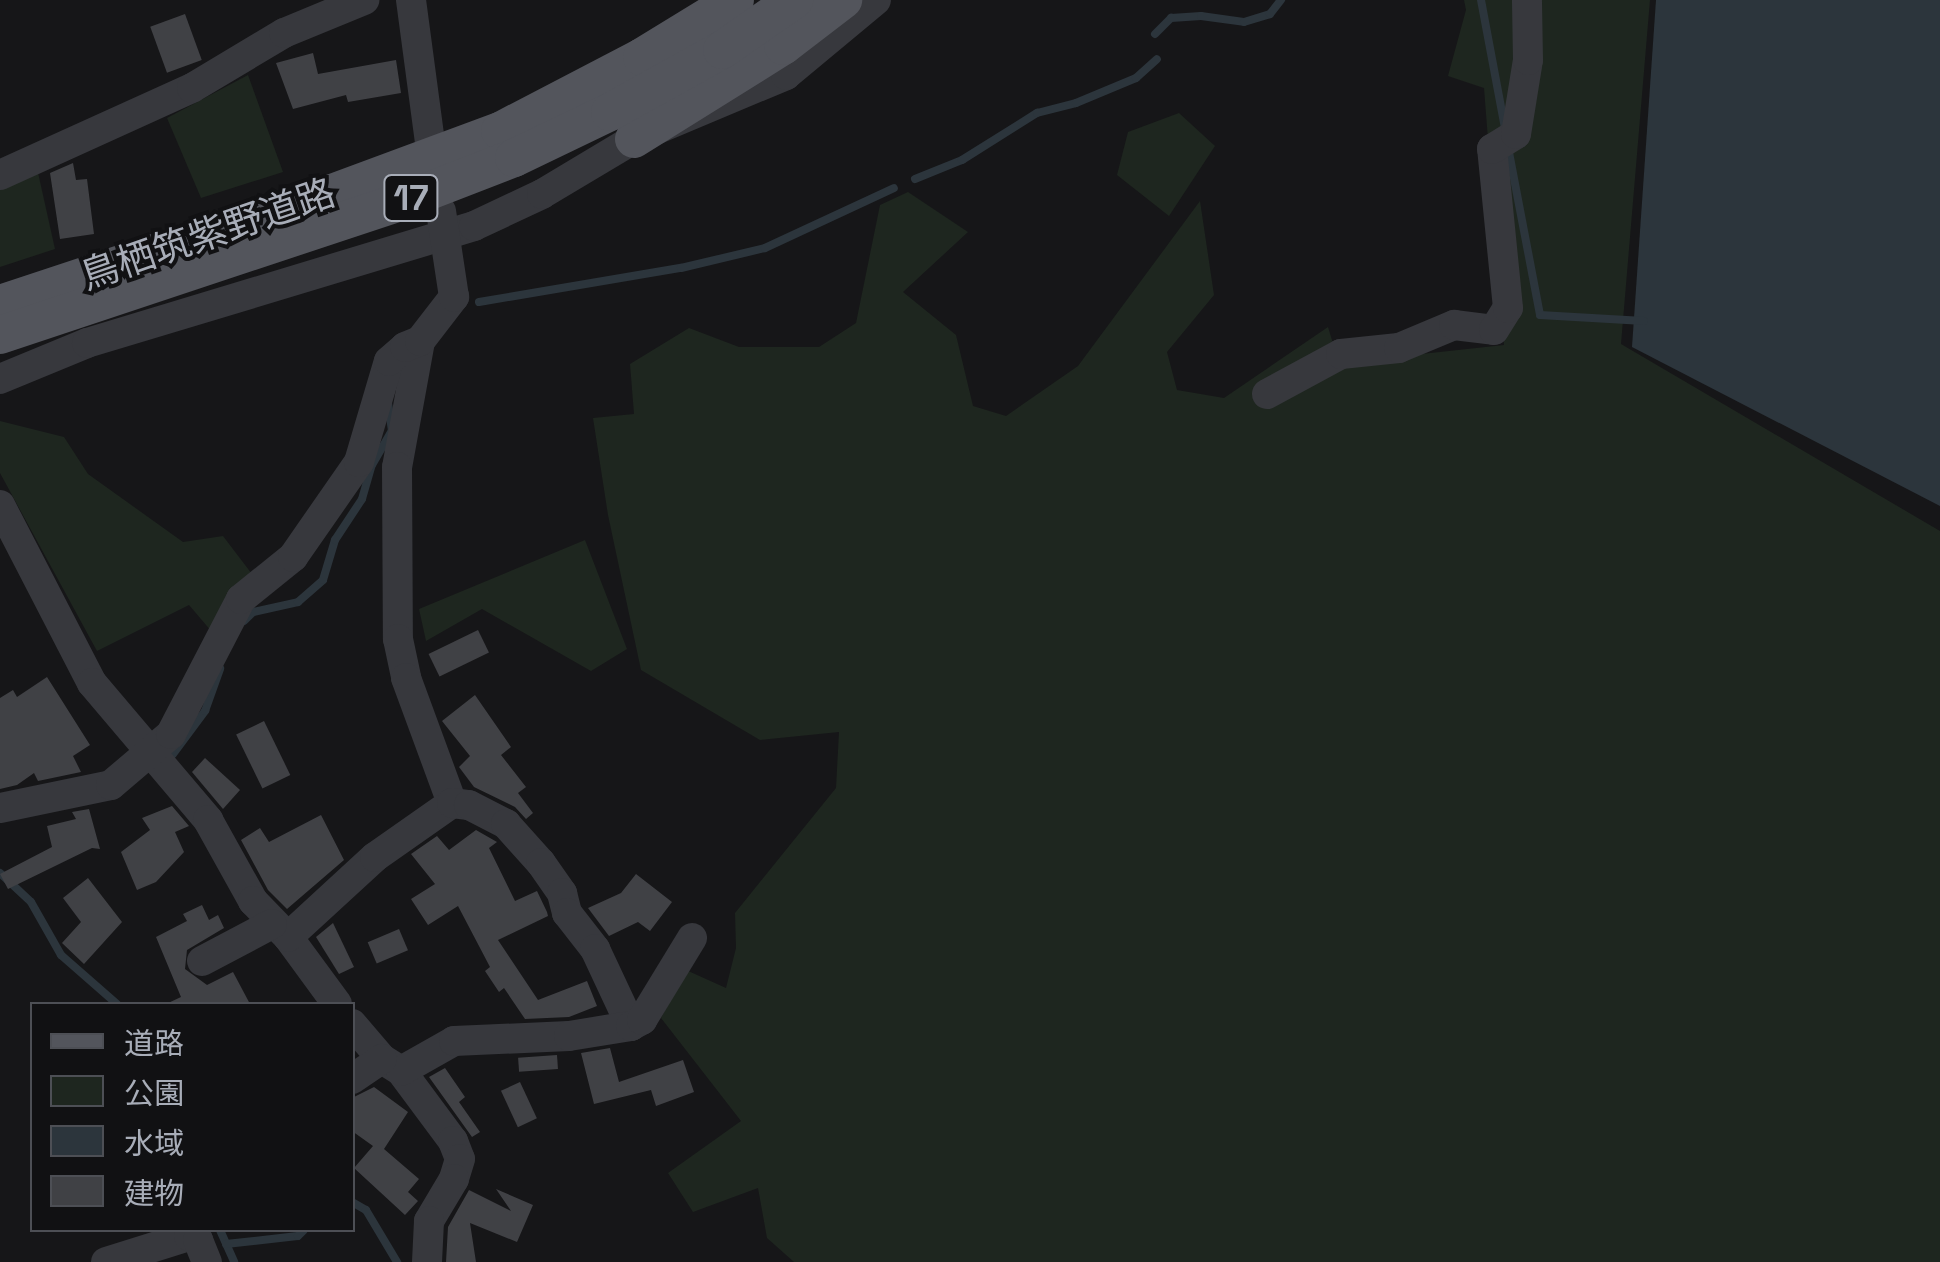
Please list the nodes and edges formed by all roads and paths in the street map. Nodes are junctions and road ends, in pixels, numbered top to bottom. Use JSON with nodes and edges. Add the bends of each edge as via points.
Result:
{"nodes":[{"id":1,"x":364,"y":0,"type":"edge"},
{"id":2,"x":411,"y":0,"type":"edge"},
{"id":3,"x":735,"y":0,"type":"edge"},
{"id":4,"x":794,"y":0,"type":"edge"},
{"id":5,"x":843,"y":0,"type":"edge"},
{"id":6,"x":876,"y":0,"type":"edge"},
{"id":7,"x":1527,"y":0,"type":"edge"},
{"id":8,"x":634,"y":139,"type":"junction"},
{"id":9,"x":430,"y":142,"type":"dead end"},
{"id":10,"x":0,"y":174,"type":"edge"},
{"id":11,"x":443,"y":223,"type":"junction"},
{"id":12,"x":169,"y":248,"type":"junction"},
{"id":13,"x":0,"y":291,"type":"edge"},
{"id":14,"x":0,"y":304,"type":"edge"},
{"id":15,"x":0,"y":335,"type":"edge"},
{"id":16,"x":420,"y":341,"type":"junction"},
{"id":17,"x":0,"y":379,"type":"edge"},
{"id":18,"x":1268,"y":394,"type":"dead end"},
{"id":19,"x":0,"y":505,"type":"edge"},
{"id":20,"x":151,"y":754,"type":"junction"},
{"id":21,"x":452,"y":803,"type":"junction"},
{"id":22,"x":0,"y":808,"type":"edge"},
{"id":23,"x":280,"y":930,"type":"junction"},
{"id":24,"x":692,"y":938,"type":"dead end"},
{"id":25,"x":202,"y":961,"type":"dead end"},
{"id":26,"x":336,"y":1002,"type":"edge"},
{"id":27,"x":630,"y":1026,"type":"junction"},
{"id":28,"x":355,"y":1027,"type":"edge"},
{"id":29,"x":392,"y":1065,"type":"junction"},
{"id":30,"x":355,"y":1078,"type":"edge"},
{"id":31,"x":106,"y":1262,"type":"edge"},
{"id":32,"x":208,"y":1262,"type":"edge"},
{"id":33,"x":427,"y":1262,"type":"edge"}],
"edges":[{"from":1,"to":10,"type":"street","via":[[284,33],[192,88]]},
{"from":2,"to":9,"type":"street"},
{"from":3,"to":12,"type":"main road","name":"鳥栖筑紫野道路","number":"17","via":[[500,132]]},
{"from":4,"to":15,"type":"main road","number":"17","via":[[722,50],[514,158]]},
{"from":5,"to":8,"type":"main road","via":[[783,46]]},
{"from":6,"to":8,"type":"street","via":[[786,75]]},
{"from":7,"to":18,"type":"street","via":[[1528,60],[1504,142],[1508,308],[1494,330],[1454,325],[1399,348],[1342,354]]},
{"from":8,"to":11,"type":"street","via":[[542,194]]},
{"from":11,"to":16,"type":"street","via":[[454,297]]},
{"from":11,"to":17,"type":"street","via":[[87,343]]},
{"from":12,"to":13,"type":"main road"},
{"from":12,"to":14,"type":"main road","name":"鳥栖筑紫野道路","number":"17"},
{"from":16,"to":20,"type":"street","via":[[388,362],[360,462],[342,491],[293,556],[241,599],[171,734]]},
{"from":16,"to":21,"type":"street","via":[[397,467],[398,639]]},
{"from":19,"to":20,"type":"street","via":[[92,682]]},
{"from":20,"to":22,"type":"street","via":[[111,785]]},
{"from":20,"to":23,"type":"street","via":[[208,820],[253,900]]},
{"from":21,"to":23,"type":"street"},
{"from":21,"to":27,"type":"street","via":[[506,824],[541,864],[595,950]]},
{"from":23,"to":25,"type":"street"},
{"from":23,"to":26,"type":"street"},
{"from":24,"to":27,"type":"street","via":[[642,1020]]},
{"from":27,"to":29,"type":"street","via":[[454,1041]]},
{"from":28,"to":29,"type":"street"},
{"from":29,"to":30,"type":"street"},
{"from":29,"to":33,"type":"street","via":[[453,1140],[460,1159],[428,1221]]},
{"from":31,"to":32,"type":"street","via":[[189,1236]]}]}
